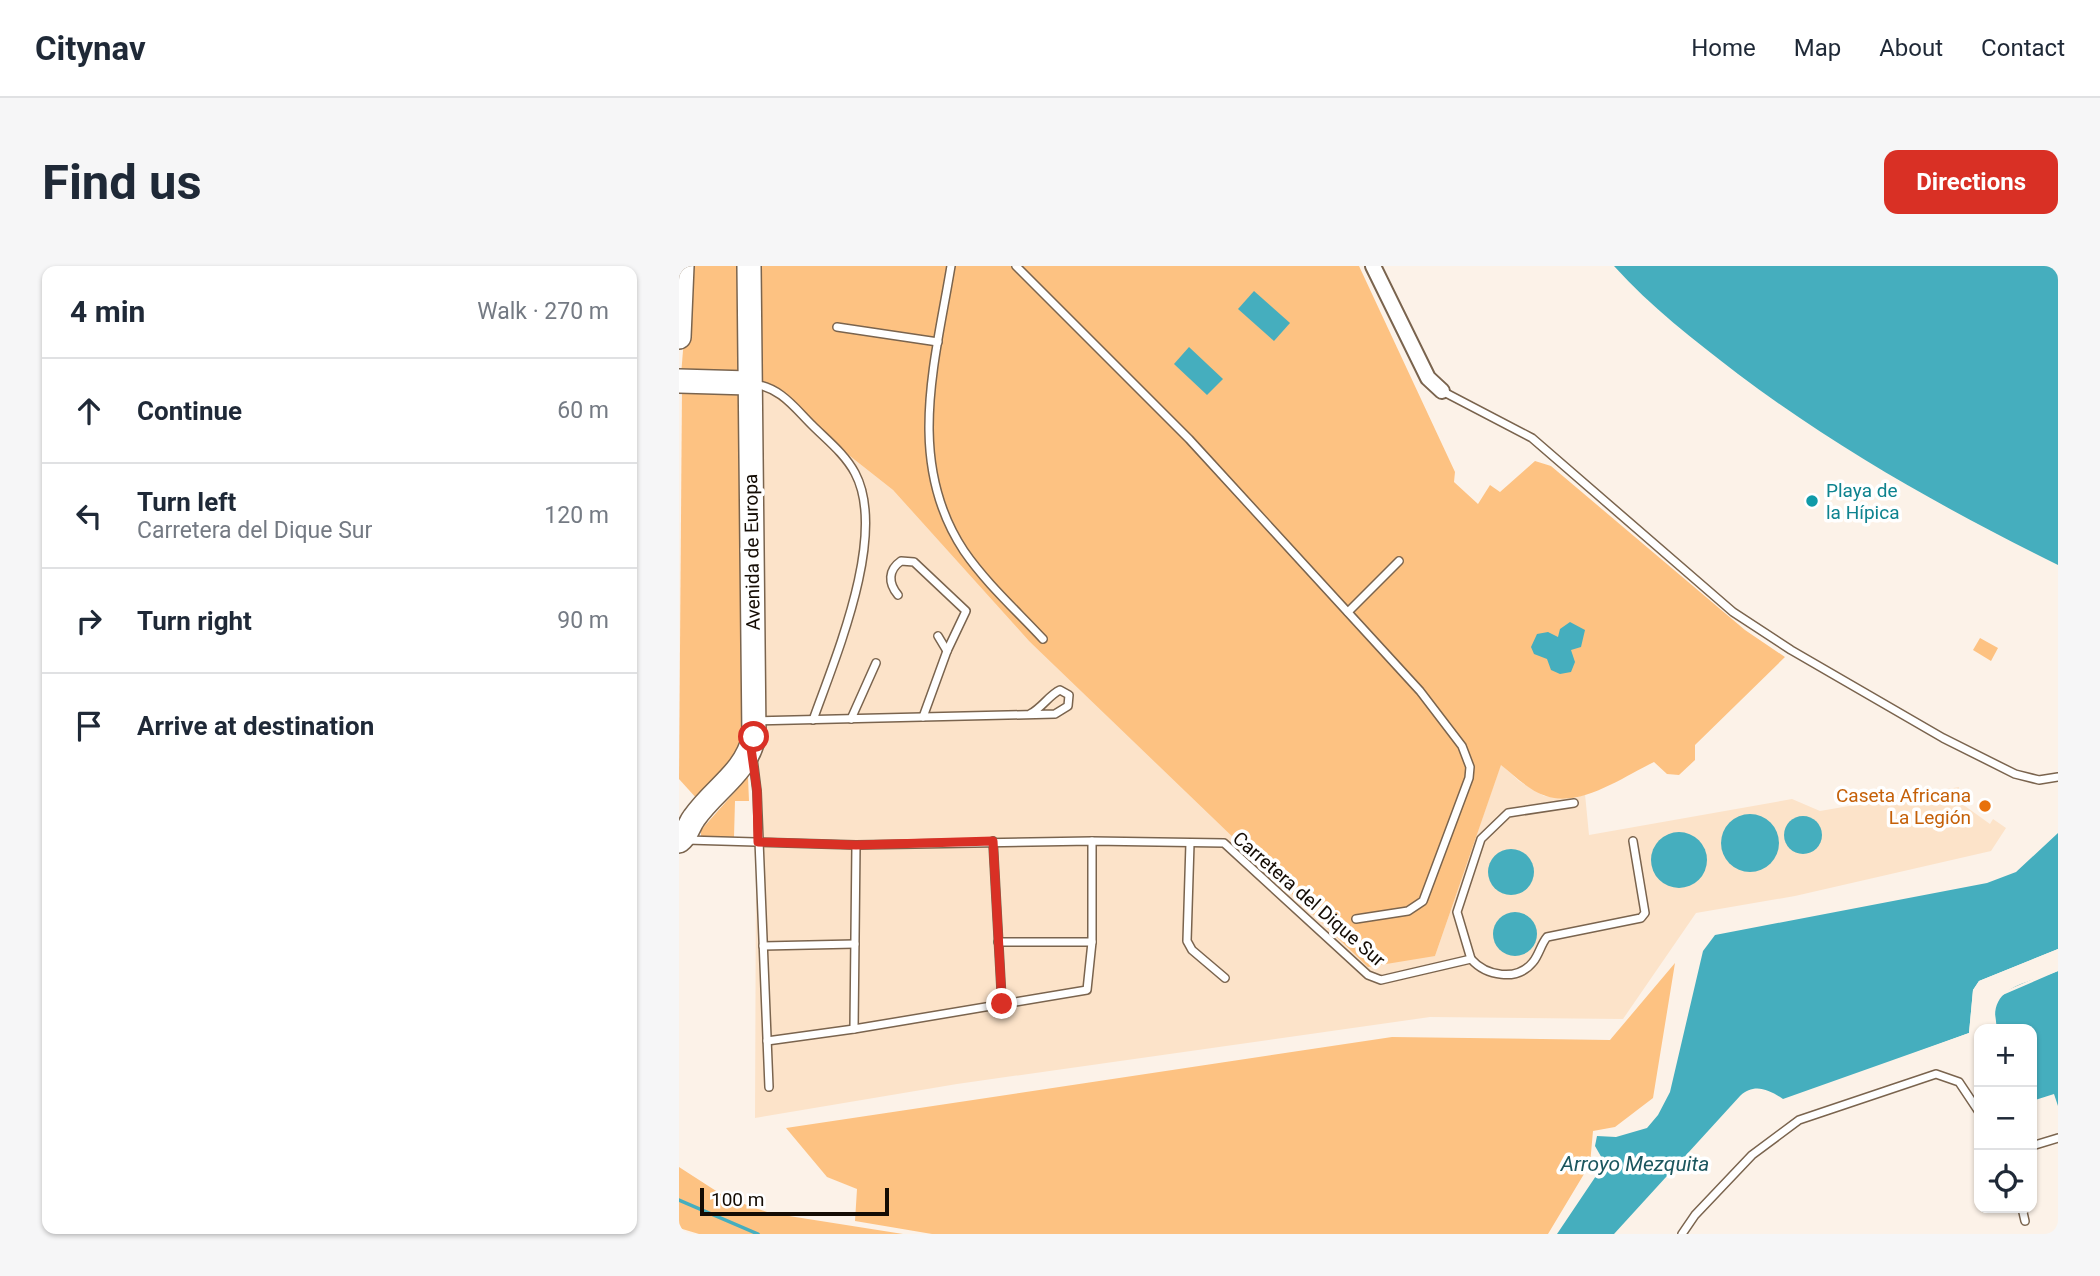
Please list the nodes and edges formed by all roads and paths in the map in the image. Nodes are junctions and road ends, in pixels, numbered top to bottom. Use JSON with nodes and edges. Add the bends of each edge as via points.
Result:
{"nodes":[{"id":1,"x":682,"y":266,"type":"edge"},
{"id":2,"x":749,"y":266,"type":"edge"},
{"id":3,"x":951,"y":266,"type":"edge"},
{"id":4,"x":1016,"y":266,"type":"edge"},
{"id":5,"x":1374,"y":266,"type":"edge"},
{"id":6,"x":837,"y":327,"type":"dead end"},
{"id":7,"x":679,"y":337,"type":"edge"},
{"id":8,"x":938,"y":342,"type":"junction"},
{"id":9,"x":679,"y":381,"type":"edge"},
{"id":10,"x":749,"y":383,"type":"junction"},
{"id":11,"x":1442,"y":391,"type":"joint"},
{"id":12,"x":1399,"y":561,"type":"dead end"},
{"id":13,"x":898,"y":595,"type":"dead end"},
{"id":14,"x":1348,"y":612,"type":"junction"},
{"id":15,"x":938,"y":636,"type":"dead end"},
{"id":16,"x":1043,"y":639,"type":"dead end"},
{"id":17,"x":947,"y":651,"type":"junction"},
{"id":18,"x":876,"y":663,"type":"dead end"},
{"id":19,"x":1030,"y":714,"type":"junction"},
{"id":20,"x":923,"y":717,"type":"junction"},
{"id":21,"x":851,"y":719,"type":"junction"},
{"id":22,"x":813,"y":720,"type":"junction"},
{"id":23,"x":754,"y":721,"type":"junction"},
{"id":24,"x":751,"y":748,"type":"junction"},
{"id":25,"x":2058,"y":777,"type":"edge"},
{"id":26,"x":1574,"y":803,"type":"dead end"},
{"id":27,"x":680,"y":840,"type":"edge"},
{"id":28,"x":993,"y":841,"type":"junction"},
{"id":29,"x":1092,"y":841,"type":"junction"},
{"id":30,"x":1633,"y":841,"type":"dead end"},
{"id":31,"x":758,"y":842,"type":"junction"},
{"id":32,"x":1190,"y":843,"type":"junction"},
{"id":33,"x":856,"y":845,"type":"junction"},
{"id":34,"x":1356,"y":919,"type":"dead end"},
{"id":35,"x":998,"y":942,"type":"junction"},
{"id":36,"x":1092,"y":942,"type":"junction"},
{"id":37,"x":855,"y":944,"type":"junction"},
{"id":38,"x":763,"y":946,"type":"junction"},
{"id":39,"x":1471,"y":960,"type":"junction"},
{"id":40,"x":1225,"y":978,"type":"dead end"},
{"id":41,"x":1002,"y":1004,"type":"junction"},
{"id":42,"x":854,"y":1029,"type":"junction"},
{"id":43,"x":767,"y":1041,"type":"junction"},
{"id":44,"x":769,"y":1087,"type":"dead end"},
{"id":45,"x":1974,"y":1104,"type":"edge"},
{"id":46,"x":2058,"y":1138,"type":"edge"},
{"id":47,"x":2037,"y":1144,"type":"edge"},
{"id":48,"x":2023,"y":1213,"type":"edge"},
{"id":49,"x":2025,"y":1221,"type":"dead end"},
{"id":50,"x":1682,"y":1234,"type":"edge"}],
"edges":[{"from":1,"to":7,"type":"main road"},
{"from":2,"to":10,"type":"main road","name":"Avenida de Europa"},
{"from":3,"to":8,"type":"lane"},
{"from":4,"to":14,"type":"lane","via":[[1189,439]]},
{"from":5,"to":11,"type":"street","via":[[1428,377]]},
{"from":6,"to":8,"type":"lane"},
{"from":8,"to":16,"type":"lane","via":[[927,428],[933,480],[953,533],[968,556]]},
{"from":9,"to":10,"type":"main road"},
{"from":10,"to":22,"type":"lane","via":[[782,394],[845,459],[855,472],[864,503],[855,597]]},
{"from":10,"to":23,"type":"main road","name":"Avenida de Europa"},
{"from":11,"to":25,"type":"lane","via":[[1532,438],[1733,612],[1791,650],[2015,774],[2039,780]]},
{"from":12,"to":14,"type":"lane"},
{"from":13,"to":17,"type":"lane","via":[[890,576],[896,565],[908,561],[964,608],[965,619]]},
{"from":14,"to":34,"type":"lane","via":[[1420,691],[1462,746],[1470,767],[1423,901],[1408,911]]},
{"from":15,"to":17,"type":"lane"},
{"from":17,"to":20,"type":"lane"},
{"from":18,"to":21,"type":"lane"},
{"from":19,"to":19,"type":"lane","via":[[1055,692],[1069,695],[1068,706],[1060,713]]},
{"from":19,"to":20,"type":"lane"},
{"from":20,"to":21,"type":"lane"},
{"from":21,"to":22,"type":"lane"},
{"from":22,"to":23,"type":"lane"},
{"from":23,"to":24,"type":"main road","name":"Avenida de Europa"},
{"from":24,"to":27,"type":"main road","name":"Avenida de Europa","via":[[729,783]]},
{"from":24,"to":31,"type":"lane"},
{"from":26,"to":39,"type":"lane","via":[[1508,813],[1481,839],[1457,912]]},
{"from":27,"to":31,"type":"lane","name":"Carretera del Dique Sur"},
{"from":28,"to":29,"type":"lane","name":"Carretera del Dique Sur"},
{"from":28,"to":33,"type":"lane","name":"Carretera del Dique Sur"},
{"from":28,"to":35,"type":"lane"},
{"from":29,"to":32,"type":"lane","name":"Carretera del Dique Sur"},
{"from":29,"to":36,"type":"lane"},
{"from":30,"to":39,"type":"lane","via":[[1643,917],[1547,937],[1534,961],[1516,973],[1485,972]]},
{"from":31,"to":33,"type":"lane","name":"Carretera del Dique Sur"},
{"from":31,"to":38,"type":"lane"},
{"from":32,"to":39,"type":"lane","name":"Carretera del Dique Sur","via":[[1228,845],[1374,978],[1388,979]]},
{"from":32,"to":40,"type":"lane","via":[[1187,941]]},
{"from":33,"to":37,"type":"lane"},
{"from":35,"to":36,"type":"lane"},
{"from":35,"to":41,"type":"lane"},
{"from":36,"to":41,"type":"lane","via":[[1087,990]]},
{"from":37,"to":38,"type":"lane"},
{"from":37,"to":42,"type":"lane"},
{"from":38,"to":43,"type":"lane"},
{"from":41,"to":42,"type":"lane"},
{"from":42,"to":43,"type":"lane"},
{"from":43,"to":44,"type":"lane"},
{"from":45,"to":50,"type":"lane","via":[[1959,1082],[1936,1074],[1799,1120],[1752,1155]]},
{"from":46,"to":47,"type":"lane"},
{"from":48,"to":49,"type":"lane"}]}
